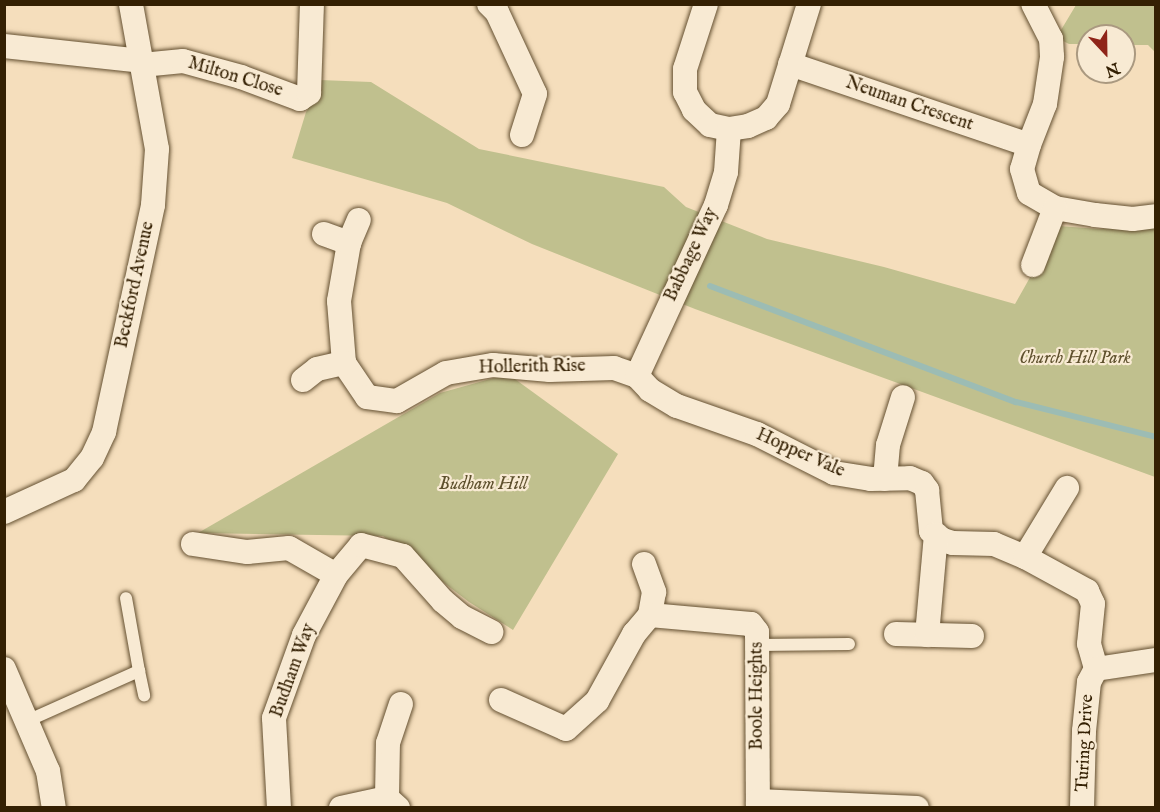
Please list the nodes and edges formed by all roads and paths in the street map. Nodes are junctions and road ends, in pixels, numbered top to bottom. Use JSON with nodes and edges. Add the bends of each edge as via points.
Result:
{"nodes":[{"id":1,"x":130,"y":4,"type":"edge"},
{"id":2,"x":312,"y":4,"type":"edge"},
{"id":3,"x":489,"y":4,"type":"edge"},
{"id":4,"x":706,"y":4,"type":"edge"},
{"id":5,"x":809,"y":4,"type":"edge"},
{"id":6,"x":1033,"y":4,"type":"edge"},
{"id":7,"x":4,"y":46,"type":"edge"},
{"id":8,"x":142,"y":63,"type":"junction"},
{"id":9,"x":790,"y":64,"type":"junction"},
{"id":10,"x":729,"y":129,"type":"junction"},
{"id":11,"x":522,"y":135,"type":"dead end"},
{"id":12,"x":1029,"y":145,"type":"junction"},
{"id":13,"x":1055,"y":208,"type":"junction"},
{"id":14,"x":1155,"y":216,"type":"edge"},
{"id":15,"x":360,"y":220,"type":"dead end"},
{"id":16,"x":324,"y":234,"type":"dead end"},
{"id":17,"x":349,"y":243,"type":"junction"},
{"id":18,"x":1033,"y":265,"type":"dead end"},
{"id":19,"x":344,"y":363,"type":"junction"},
{"id":20,"x":637,"y":376,"type":"junction"},
{"id":21,"x":303,"y":380,"type":"dead end"},
{"id":22,"x":903,"y":397,"type":"dead end"},
{"id":23,"x":885,"y":479,"type":"junction"},
{"id":24,"x":1067,"y":488,"type":"dead end"},
{"id":25,"x":4,"y":513,"type":"edge"},
{"id":26,"x":936,"y":534,"type":"junction"},
{"id":27,"x":193,"y":544,"type":"dead end"},
{"id":28,"x":1025,"y":557,"type":"junction"},
{"id":29,"x":644,"y":564,"type":"dead end"},
{"id":30,"x":336,"y":575,"type":"junction"},
{"id":31,"x":126,"y":598,"type":"dead end"},
{"id":32,"x":650,"y":615,"type":"junction"},
{"id":33,"x":491,"y":632,"type":"dead end"},
{"id":34,"x":897,"y":634,"type":"dead end"},
{"id":35,"x":927,"y":634,"type":"junction"},
{"id":36,"x":972,"y":636,"type":"dead end"},
{"id":37,"x":849,"y":644,"type":"dead end"},
{"id":38,"x":758,"y":645,"type":"junction"},
{"id":39,"x":1155,"y":660,"type":"edge"},
{"id":40,"x":4,"y":669,"type":"edge"},
{"id":41,"x":1096,"y":669,"type":"junction"},
{"id":42,"x":139,"y":672,"type":"junction"},
{"id":43,"x":144,"y":694,"type":"dead end"},
{"id":44,"x":501,"y":700,"type":"dead end"},
{"id":45,"x":401,"y":704,"type":"dead end"},
{"id":46,"x":27,"y":721,"type":"junction"},
{"id":47,"x":392,"y":803,"type":"edge"},
{"id":48,"x":758,"y":804,"type":"edge"},
{"id":49,"x":54,"y":807,"type":"edge"},
{"id":50,"x":279,"y":807,"type":"edge"},
{"id":51,"x":341,"y":807,"type":"edge"},
{"id":52,"x":917,"y":807,"type":"edge"},
{"id":53,"x":1082,"y":807,"type":"edge"}],
"edges":[{"from":1,"to":8,"type":"street","name":"Beckford Avenue"},
{"from":2,"to":8,"type":"street","name":"Milton Close","via":[[309,93],[300,99],[183,61]]},
{"from":3,"to":11,"type":"street","via":[[497,12],[535,94]]},
{"from":4,"to":10,"type":"street","via":[[685,69],[685,92],[694,110],[710,124]]},
{"from":5,"to":9,"type":"street"},
{"from":6,"to":12,"type":"street","via":[[1051,39],[1052,57],[1045,104]]},
{"from":7,"to":8,"type":"street"},
{"from":8,"to":25,"type":"street","name":"Beckford Avenue","via":[[157,149],[153,205],[104,432],[92,458],[74,480]]},
{"from":9,"to":10,"type":"street","via":[[778,104],[766,118]]},
{"from":9,"to":12,"type":"street","name":"Neuman Crescent"},
{"from":10,"to":20,"type":"street","name":"Babbage Way","via":[[726,172],[716,206]]},
{"from":12,"to":13,"type":"street","via":[[1022,169],[1029,193]]},
{"from":13,"to":14,"type":"street","via":[[1133,219]]},
{"from":13,"to":18,"type":"street"},
{"from":15,"to":17,"type":"street","name":"Hollerith Rise"},
{"from":16,"to":17,"type":"street"},
{"from":17,"to":19,"type":"street","name":"Hollerith Rise","via":[[339,301]]},
{"from":19,"to":20,"type":"street","name":"Hollerith Rise","via":[[367,397],[397,400],[446,373],[493,365],[550,370],[614,368]]},
{"from":19,"to":21,"type":"street","via":[[317,369]]},
{"from":20,"to":23,"type":"street","name":"Hopper Vale","via":[[650,390],[677,406],[757,434],[834,473]]},
{"from":22,"to":23,"type":"street","via":[[888,445]]},
{"from":23,"to":26,"type":"street","name":"Hopper Vale","via":[[910,478],[925,486],[929,524]]},
{"from":24,"to":28,"type":"street"},
{"from":26,"to":28,"type":"street","via":[[953,543],[994,544]]},
{"from":26,"to":35,"type":"street","name":"Hopper Vale"},
{"from":27,"to":30,"type":"street","via":[[247,552],[289,548]]},
{"from":28,"to":41,"type":"street","via":[[1087,591],[1093,604],[1089,644]]},
{"from":29,"to":32,"type":"street","via":[[654,592]]},
{"from":30,"to":33,"type":"street","name":"Budham Way","via":[[361,545],[404,556],[443,601],[462,617]]},
{"from":30,"to":50,"type":"street","name":"Budham Way","via":[[304,635],[274,718]]},
{"from":31,"to":42,"type":"lane"},
{"from":32,"to":38,"type":"street","name":"Boole Heights","via":[[746,622],[757,632]]},
{"from":32,"to":44,"type":"street","via":[[634,634],[597,701],[566,729]]},
{"from":34,"to":35,"type":"street"},
{"from":35,"to":36,"type":"street"},
{"from":37,"to":38,"type":"lane"},
{"from":38,"to":48,"type":"street","name":"Boole Heights"},
{"from":39,"to":41,"type":"street","name":"Turing Drive"},
{"from":40,"to":46,"type":"street"},
{"from":41,"to":53,"type":"street","name":"Turing Drive","via":[[1089,682],[1086,703]]},
{"from":42,"to":43,"type":"lane"},
{"from":42,"to":46,"type":"lane"},
{"from":45,"to":47,"type":"street","via":[[388,743]]},
{"from":46,"to":49,"type":"street","via":[[48,771]]},
{"from":47,"to":51,"type":"street"},
{"from":48,"to":52,"type":"street","name":"Boole Heights"}]}
